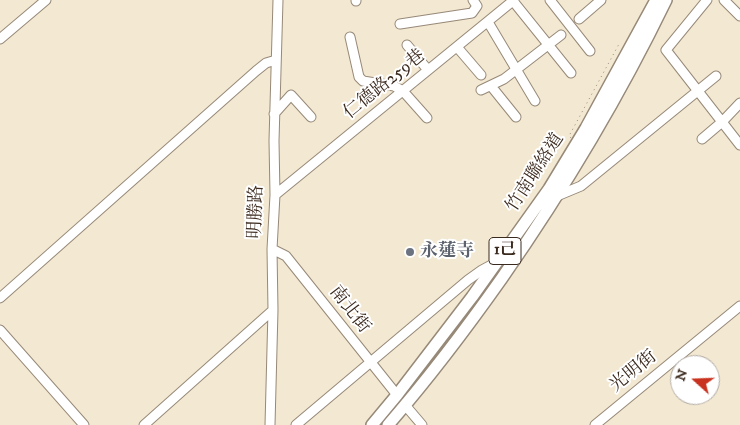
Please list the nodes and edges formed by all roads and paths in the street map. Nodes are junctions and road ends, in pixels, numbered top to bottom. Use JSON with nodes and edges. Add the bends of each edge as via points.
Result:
{"nodes":[{"id":1,"x":46,"y":0,"type":"edge"},
{"id":2,"x":278,"y":0,"type":"edge"},
{"id":3,"x":473,"y":0,"type":"edge"},
{"id":4,"x":514,"y":0,"type":"edge"},
{"id":5,"x":550,"y":0,"type":"edge"},
{"id":6,"x":601,"y":0,"type":"edge"},
{"id":7,"x":656,"y":0,"type":"edge"},
{"id":8,"x":666,"y":0,"type":"edge"},
{"id":9,"x":708,"y":0,"type":"edge"},
{"id":10,"x":724,"y":0,"type":"edge"},
{"id":11,"x":740,"y":16,"type":"edge"},
{"id":12,"x":579,"y":19,"type":"dead end"},
{"id":13,"x":488,"y":22,"type":"junction"},
{"id":14,"x":400,"y":24,"type":"dead end"},
{"id":15,"x":561,"y":35,"type":"dead end"},
{"id":16,"x":350,"y":37,"type":"dead end"},
{"id":17,"x":0,"y":39,"type":"edge"},
{"id":18,"x":619,"y":44,"type":"dead end"},
{"id":19,"x":407,"y":45,"type":"dead end"},
{"id":20,"x":548,"y":45,"type":"junction"},
{"id":21,"x":457,"y":47,"type":"junction"},
{"id":22,"x":590,"y":51,"type":"dead end"},
{"id":23,"x":276,"y":60,"type":"junction"},
{"id":24,"x":625,"y":69,"type":"junction"},
{"id":25,"x":428,"y":70,"type":"junction"},
{"id":26,"x":516,"y":70,"type":"junction"},
{"id":27,"x":571,"y":73,"type":"dead end"},
{"id":28,"x":481,"y":75,"type":"dead end"},
{"id":29,"x":716,"y":76,"type":"dead end"},
{"id":30,"x":491,"y":86,"type":"junction"},
{"id":31,"x":481,"y":90,"type":"dead end"},
{"id":32,"x":403,"y":91,"type":"junction"},
{"id":33,"x":698,"y":92,"type":"junction"},
{"id":34,"x":535,"y":101,"type":"dead end"},
{"id":35,"x":740,"y":103,"type":"edge"},
{"id":36,"x":274,"y":114,"type":"junction"},
{"id":37,"x":516,"y":117,"type":"dead end"},
{"id":38,"x":311,"y":118,"type":"dead end"},
{"id":39,"x":427,"y":118,"type":"dead end"},
{"id":40,"x":722,"y":122,"type":"junction"},
{"id":41,"x":702,"y":139,"type":"dead end"},
{"id":42,"x":576,"y":144,"type":"junction"},
{"id":43,"x":740,"y":145,"type":"edge"},
{"id":44,"x":553,"y":193,"type":"junction"},
{"id":45,"x":275,"y":195,"type":"junction"},
{"id":46,"x":272,"y":249,"type":"junction"},
{"id":47,"x":497,"y":263,"type":"junction"},
{"id":48,"x":461,"y":286,"type":"junction"},
{"id":49,"x":472,"y":297,"type":"junction"},
{"id":50,"x":0,"y":298,"type":"edge"},
{"id":51,"x":740,"y":306,"type":"edge"},
{"id":52,"x":273,"y":310,"type":"junction"},
{"id":53,"x":0,"y":330,"type":"edge"},
{"id":54,"x":370,"y":362,"type":"junction"},
{"id":55,"x":397,"y":395,"type":"junction"},
{"id":56,"x":405,"y":406,"type":"junction"},
{"id":57,"x":84,"y":425,"type":"edge"},
{"id":58,"x":144,"y":425,"type":"edge"},
{"id":59,"x":270,"y":425,"type":"edge"},
{"id":60,"x":296,"y":425,"type":"edge"},
{"id":61,"x":372,"y":425,"type":"edge"},
{"id":62,"x":388,"y":425,"type":"edge"},
{"id":63,"x":422,"y":425,"type":"edge"},
{"id":64,"x":595,"y":425,"type":"edge"}],
"edges":[{"from":1,"to":17,"type":"street"},
{"from":2,"to":23,"type":"street","name":"明勝路"},
{"from":3,"to":14,"type":"street","via":[[477,6],[472,13]]},
{"from":4,"to":13,"type":"street","name":"仁德路259巷"},
{"from":4,"to":20,"type":"street"},
{"from":5,"to":22,"type":"street"},
{"from":6,"to":12,"type":"street"},
{"from":7,"to":24,"type":"main road","name":"竹南聯絡道","number":"1己"},
{"from":8,"to":24,"type":"main road","name":"竹南聯絡道","number":"1己"},
{"from":9,"to":33,"type":"street","via":[[666,50]]},
{"from":10,"to":11,"type":"street"},
{"from":13,"to":21,"type":"street","name":"仁德路259巷"},
{"from":13,"to":26,"type":"street"},
{"from":15,"to":20,"type":"street"},
{"from":16,"to":32,"type":"street","via":[[359,77],[363,81],[394,86]]},
{"from":18,"to":42,"type":"path","via":[[569,136]]},
{"from":19,"to":25,"type":"street"},
{"from":20,"to":26,"type":"street"},
{"from":20,"to":27,"type":"street"},
{"from":21,"to":25,"type":"street","name":"仁德路259巷"},
{"from":21,"to":28,"type":"street"},
{"from":23,"to":36,"type":"street","name":"明勝路"},
{"from":23,"to":50,"type":"street","via":[[256,71]]},
{"from":24,"to":42,"type":"main road","name":"竹南聯絡道","number":"1己"},
{"from":24,"to":44,"type":"main road","name":"竹南聯絡道","number":"1己","via":[[595,135]]},
{"from":25,"to":32,"type":"street","name":"仁德路259巷"},
{"from":26,"to":30,"type":"street"},
{"from":26,"to":34,"type":"street"},
{"from":29,"to":33,"type":"street"},
{"from":30,"to":31,"type":"street"},
{"from":30,"to":37,"type":"street"},
{"from":32,"to":39,"type":"street"},
{"from":32,"to":45,"type":"street","name":"仁德路259巷"},
{"from":33,"to":40,"type":"street"},
{"from":33,"to":44,"type":"street","via":[[581,186]]},
{"from":35,"to":40,"type":"street"},
{"from":36,"to":38,"type":"street","via":[[291,94]]},
{"from":36,"to":45,"type":"street","name":"明勝路"},
{"from":40,"to":41,"type":"street"},
{"from":40,"to":43,"type":"street"},
{"from":42,"to":44,"type":"main road","name":"竹南聯絡道","number":"1己"},
{"from":44,"to":47,"type":"main road","name":"竹南聯絡道","number":"1己"},
{"from":44,"to":56,"type":"main road","name":"竹南聯絡道","number":"1己","via":[[456,342]]},
{"from":45,"to":46,"type":"street","name":"明勝路"},
{"from":46,"to":52,"type":"street","name":"明勝路"},
{"from":46,"to":54,"type":"street","name":"南北街","via":[[286,256]]},
{"from":47,"to":48,"type":"street"},
{"from":47,"to":49,"type":"main road","name":"竹南聯絡道","number":"1己"},
{"from":48,"to":49,"type":"street","via":[[471,287]]},
{"from":48,"to":54,"type":"street"},
{"from":49,"to":55,"type":"main road","name":"竹南聯絡道","number":"1己"},
{"from":51,"to":64,"type":"street","name":"光明街"},
{"from":52,"to":58,"type":"street"},
{"from":52,"to":59,"type":"street","name":"明勝路"},
{"from":53,"to":57,"type":"street"},
{"from":54,"to":55,"type":"street","name":"南北街"},
{"from":54,"to":60,"type":"street"},
{"from":55,"to":61,"type":"main road","name":"竹南聯絡道","number":"1己"},
{"from":56,"to":62,"type":"main road","name":"竹南聯絡道","number":"1己"},
{"from":56,"to":63,"type":"street"}]}
